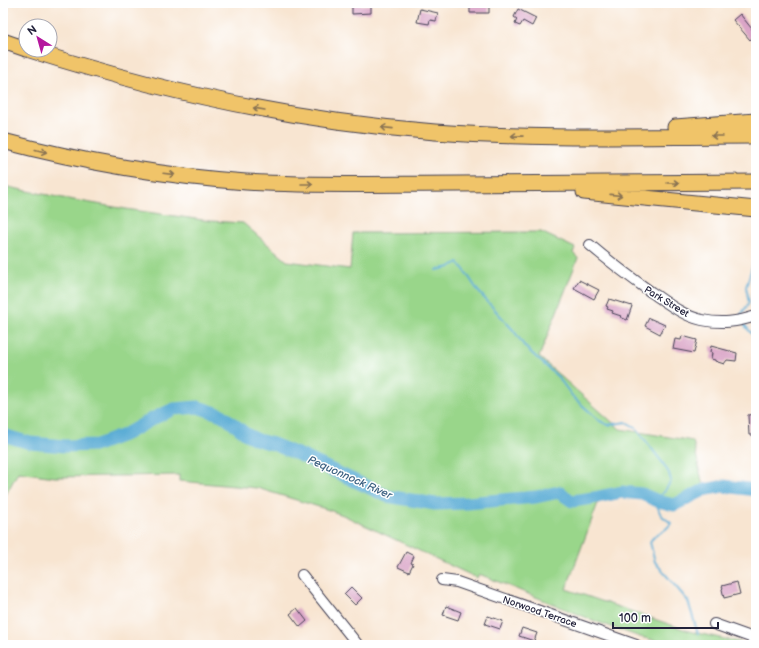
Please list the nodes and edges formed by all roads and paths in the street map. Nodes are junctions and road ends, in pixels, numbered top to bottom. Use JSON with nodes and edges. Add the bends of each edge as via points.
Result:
{"nodes":[{"id":1,"x":3,"y":41,"type":"edge"},
{"id":2,"x":18,"y":46,"type":"edge"},
{"id":3,"x":56,"y":58,"type":"edge"},
{"id":4,"x":756,"y":121,"type":"edge"},
{"id":5,"x":756,"y":136,"type":"edge"},
{"id":6,"x":539,"y":137,"type":"junction"},
{"id":7,"x":3,"y":141,"type":"edge"},
{"id":8,"x":756,"y":182,"type":"edge"},
{"id":9,"x":452,"y":184,"type":"junction"},
{"id":10,"x":756,"y":209,"type":"edge"},
{"id":11,"x":590,"y":245,"type":"dead end"},
{"id":12,"x":756,"y":316,"type":"edge"},
{"id":13,"x":302,"y":575,"type":"dead end"},
{"id":14,"x":442,"y":580,"type":"dead end"},
{"id":15,"x":714,"y":624,"type":"dead end"},
{"id":16,"x":756,"y":639,"type":"edge"},
{"id":17,"x":358,"y":645,"type":"edge"},
{"id":18,"x":636,"y":645,"type":"edge"}],
"edges":[{"from":1,"to":2,"type":"highway"},
{"from":6,"to":3,"type":"highway","one_way":true,"via":[[408,130],[279,113],[152,86]]},
{"from":4,"to":6,"type":"highway"},
{"from":5,"to":6,"type":"highway","one_way":true},
{"from":7,"to":9,"type":"highway","one_way":true,"via":[[113,166],[208,179],[298,184]]},
{"from":9,"to":8,"type":"highway","one_way":true},
{"from":9,"to":10,"type":"highway","one_way":true,"via":[[605,194]]},
{"from":11,"to":12,"type":"street","name":"Park Street","via":[[670,305],[701,320],[725,322]]},
{"from":13,"to":17,"type":"street"},
{"from":14,"to":18,"type":"street","name":"Norwood Terrace","via":[[457,582]]},
{"from":15,"to":16,"type":"street"}]}
